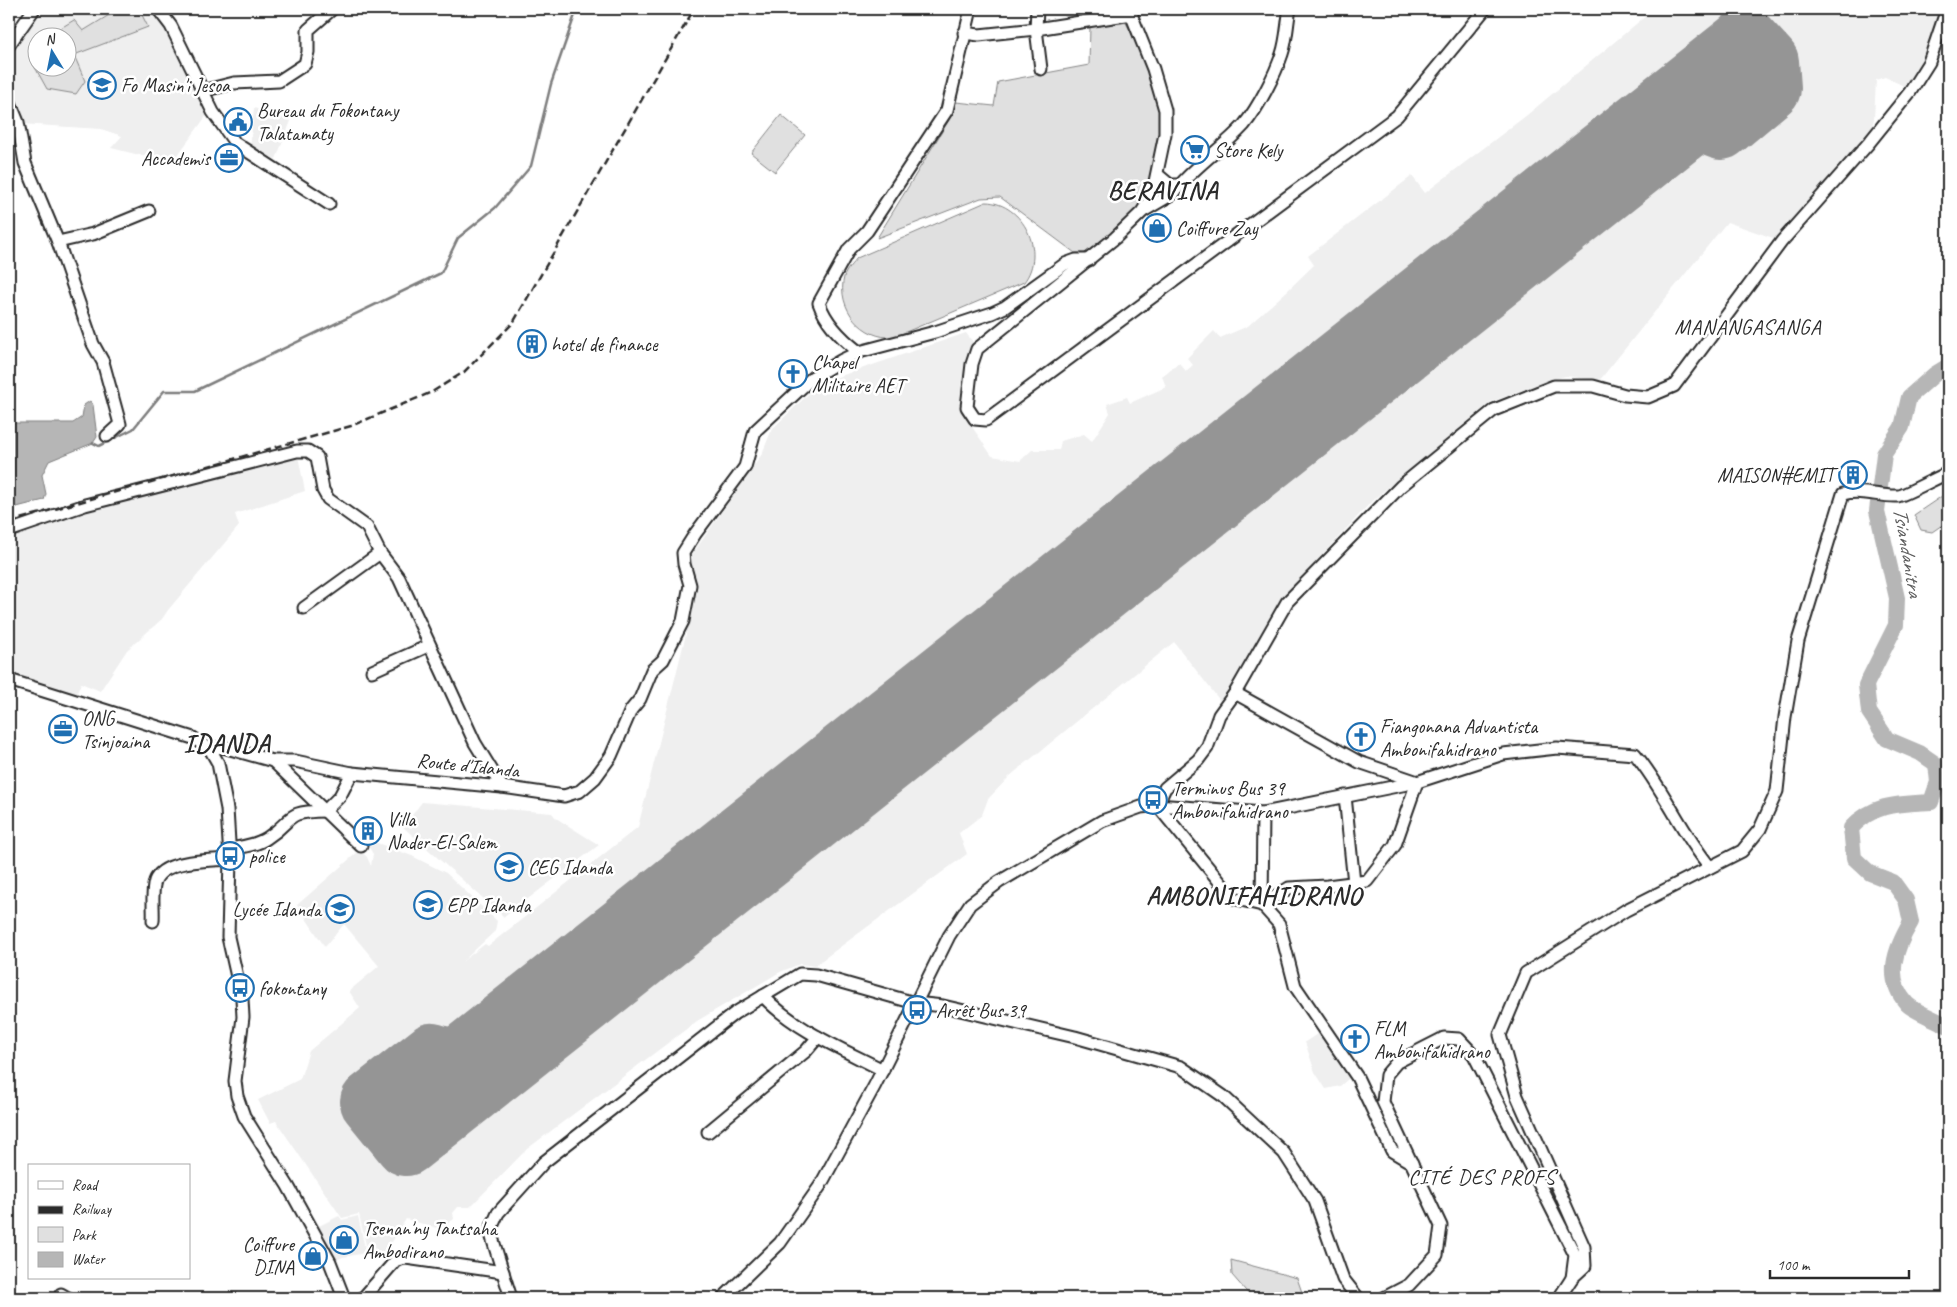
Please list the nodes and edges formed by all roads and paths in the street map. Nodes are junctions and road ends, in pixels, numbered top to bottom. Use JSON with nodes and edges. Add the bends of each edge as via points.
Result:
{"nodes":[{"id":1,"x":34,"y":9,"type":"edge"},
{"id":2,"x":158,"y":9,"type":"edge"},
{"id":3,"x":332,"y":9,"type":"edge"},
{"id":4,"x":971,"y":9,"type":"edge"},
{"id":5,"x":1037,"y":9,"type":"edge"},
{"id":6,"x":1290,"y":9,"type":"edge"},
{"id":7,"x":1485,"y":9,"type":"edge"},
{"id":8,"x":1948,"y":9,"type":"edge"},
{"id":9,"x":1130,"y":12,"type":"edge"},
{"id":10,"x":1036,"y":29,"type":"junction"},
{"id":11,"x":964,"y":33,"type":"junction"},
{"id":12,"x":9,"y":45,"type":"edge"},
{"id":13,"x":1041,"y":69,"type":"dead end"},
{"id":14,"x":202,"y":91,"type":"junction"},
{"id":15,"x":9,"y":100,"type":"edge"},
{"id":16,"x":1158,"y":175,"type":"junction"},
{"id":17,"x":1180,"y":185,"type":"junction"},
{"id":18,"x":329,"y":204,"type":"dead end"},
{"id":19,"x":149,"y":210,"type":"dead end"},
{"id":20,"x":1142,"y":212,"type":"junction"},
{"id":21,"x":58,"y":242,"type":"junction"},
{"id":22,"x":1089,"y":260,"type":"junction"},
{"id":23,"x":859,"y":352,"type":"junction"},
{"id":24,"x":107,"y":436,"type":"dead end"},
{"id":25,"x":1948,"y":473,"type":"edge"},
{"id":26,"x":9,"y":531,"type":"edge"},
{"id":27,"x":380,"y":553,"type":"junction"},
{"id":28,"x":304,"y":608,"type":"dead end"},
{"id":29,"x":428,"y":646,"type":"junction"},
{"id":30,"x":372,"y":671,"type":"dead end"},
{"id":31,"x":9,"y":680,"type":"edge"},
{"id":32,"x":1235,"y":693,"type":"junction"},
{"id":33,"x":210,"y":749,"type":"junction"},
{"id":34,"x":273,"y":761,"type":"junction"},
{"id":35,"x":352,"y":773,"type":"junction"},
{"id":36,"x":1417,"y":782,"type":"junction"},
{"id":37,"x":502,"y":787,"type":"junction"},
{"id":38,"x":1344,"y":796,"type":"junction"},
{"id":39,"x":1157,"y":805,"type":"junction"},
{"id":40,"x":325,"y":811,"type":"junction"},
{"id":41,"x":1263,"y":813,"type":"junction"},
{"id":42,"x":361,"y":846,"type":"dead end"},
{"id":43,"x":230,"y":854,"type":"junction"},
{"id":44,"x":1710,"y":867,"type":"junction"},
{"id":45,"x":1354,"y":883,"type":"junction"},
{"id":46,"x":1262,"y":905,"type":"junction"},
{"id":47,"x":154,"y":921,"type":"dead end"},
{"id":48,"x":763,"y":996,"type":"junction"},
{"id":49,"x":915,"y":1003,"type":"junction"},
{"id":50,"x":818,"y":1037,"type":"junction"},
{"id":51,"x":883,"y":1070,"type":"junction"},
{"id":52,"x":708,"y":1132,"type":"dead end"},
{"id":53,"x":1413,"y":1164,"type":"junction"},
{"id":54,"x":503,"y":1272,"type":"junction"},
{"id":55,"x":1572,"y":1278,"type":"junction"},
{"id":56,"x":344,"y":1298,"type":"edge"},
{"id":57,"x":363,"y":1298,"type":"edge"},
{"id":58,"x":511,"y":1298,"type":"edge"},
{"id":59,"x":723,"y":1298,"type":"edge"},
{"id":60,"x":1358,"y":1298,"type":"edge"},
{"id":61,"x":1384,"y":1298,"type":"edge"},
{"id":62,"x":1559,"y":1298,"type":"edge"}],
"edges":[{"from":1,"to":12,"type":"street"},
{"from":2,"to":14,"type":"street","via":[[171,26]]},
{"from":3,"to":14,"type":"street","via":[[308,30],[305,64],[279,81],[234,83]]},
{"from":4,"to":11,"type":"street"},
{"from":5,"to":10,"type":"street"},
{"from":6,"to":17,"type":"street","via":[[1282,54],[1245,124]]},
{"from":7,"to":22,"type":"street","via":[[1397,116],[986,420],[975,419],[967,407],[977,349]]},
{"from":8,"to":32,"type":"street","via":[[1929,62],[1910,92],[1782,242],[1674,386],[1648,396],[1624,395],[1593,386],[1554,386],[1494,410],[1401,486],[1287,602]]},
{"from":9,"to":10,"type":"street"},
{"from":9,"to":16,"type":"street","via":[[1165,110],[1165,134]]},
{"from":10,"to":11,"type":"street","via":[[979,35]]},
{"from":10,"to":13,"type":"street"},
{"from":11,"to":23,"type":"street","via":[[947,110],[867,232],[849,249],[818,303],[824,316]]},
{"from":14,"to":18,"type":"street","via":[[235,143]]},
{"from":15,"to":21,"type":"street","via":[[18,122],[25,163]]},
{"from":16,"to":17,"type":"street","via":[[1170,185]]},
{"from":16,"to":20,"type":"street","via":[[1152,196]]},
{"from":17,"to":20,"type":"street","via":[[1174,193]]},
{"from":19,"to":21,"type":"street","via":[[93,234]]},
{"from":20,"to":22,"type":"street"},
{"from":21,"to":24,"type":"street","via":[[93,344],[103,362],[120,424]]},
{"from":22,"to":23,"type":"street","name":"Route d'Idanda","via":[[1065,264],[992,313]]},
{"from":23,"to":37,"type":"street","name":"Route d'Idanda","via":[[813,377],[755,431],[745,467],[684,553],[690,585],[684,621],[663,660],[652,670],[611,756],[595,778],[580,791],[564,796]]},
{"from":25,"to":44,"type":"street","via":[[1900,497],[1862,492],[1843,494],[1798,641],[1777,791],[1760,830],[1742,850]]},
{"from":26,"to":27,"type":"street","via":[[84,505],[297,451],[308,451],[317,457],[328,500],[367,527]]},
{"from":27,"to":28,"type":"street"},
{"from":27,"to":29,"type":"street","via":[[399,578]]},
{"from":29,"to":30,"type":"street"},
{"from":29,"to":37,"type":"street","via":[[474,743]]},
{"from":31,"to":33,"type":"street","via":[[193,738]]},
{"from":32,"to":36,"type":"street","via":[[1359,762]]},
{"from":32,"to":39,"type":"street","via":[[1219,715],[1208,748],[1165,788]]},
{"from":33,"to":34,"type":"street","name":"Route d'Idanda","via":[[223,747]]},
{"from":33,"to":43,"type":"street","via":[[218,763],[227,809]]},
{"from":34,"to":35,"type":"street","name":"Route d'Idanda","via":[[295,761]]},
{"from":34,"to":40,"type":"street"},
{"from":35,"to":37,"type":"street","name":"Route d'Idanda"},
{"from":35,"to":40,"type":"street","via":[[340,796]]},
{"from":36,"to":38,"type":"street"},
{"from":36,"to":44,"type":"street","via":[[1503,754],[1557,748],[1635,754],[1695,849]]},
{"from":36,"to":45,"type":"street","via":[[1395,845],[1367,881]]},
{"from":38,"to":41,"type":"street"},
{"from":38,"to":45,"type":"street"},
{"from":39,"to":41,"type":"street"},
{"from":39,"to":46,"type":"street","via":[[1233,898]]},
{"from":39,"to":49,"type":"street","via":[[1141,807],[1102,821],[999,882],[970,904],[948,936]]},
{"from":40,"to":42,"type":"street"},
{"from":40,"to":43,"type":"street","via":[[292,815],[267,838]]},
{"from":41,"to":46,"type":"street"},
{"from":43,"to":47,"type":"street","via":[[164,868],[154,883]]},
{"from":43,"to":56,"type":"street","via":[[228,937],[243,1017],[235,1081],[237,1096],[244,1116],[330,1262]]},
{"from":44,"to":55,"type":"street","via":[[1626,910],[1526,973],[1500,1035],[1517,1096],[1584,1247],[1585,1266]]},
{"from":45,"to":46,"type":"street","via":[[1289,888]]},
{"from":46,"to":53,"type":"street","via":[[1279,924],[1294,986],[1357,1076],[1392,1151]]},
{"from":48,"to":49,"type":"street","via":[[800,974]]},
{"from":48,"to":50,"type":"street","via":[[775,1009]]},
{"from":48,"to":54,"type":"street","via":[[728,1018],[544,1162],[498,1213],[490,1231]]},
{"from":49,"to":51,"type":"street"},
{"from":49,"to":60,"type":"street","via":[[944,1006],[1075,1036],[1181,1067],[1223,1096],[1284,1153],[1315,1201],[1343,1279]]},
{"from":50,"to":51,"type":"street"},
{"from":50,"to":52,"type":"street"},
{"from":51,"to":59,"type":"street","via":[[820,1186],[780,1243]]},
{"from":53,"to":55,"type":"street","via":[[1383,1102],[1386,1076],[1397,1062],[1444,1038],[1460,1039],[1474,1056],[1575,1255]]},
{"from":53,"to":61,"type":"street","via":[[1441,1226],[1437,1255],[1410,1285]]},
{"from":54,"to":57,"type":"street","via":[[406,1258],[396,1260]]},
{"from":54,"to":58,"type":"street"},
{"from":55,"to":62,"type":"street"}]}
